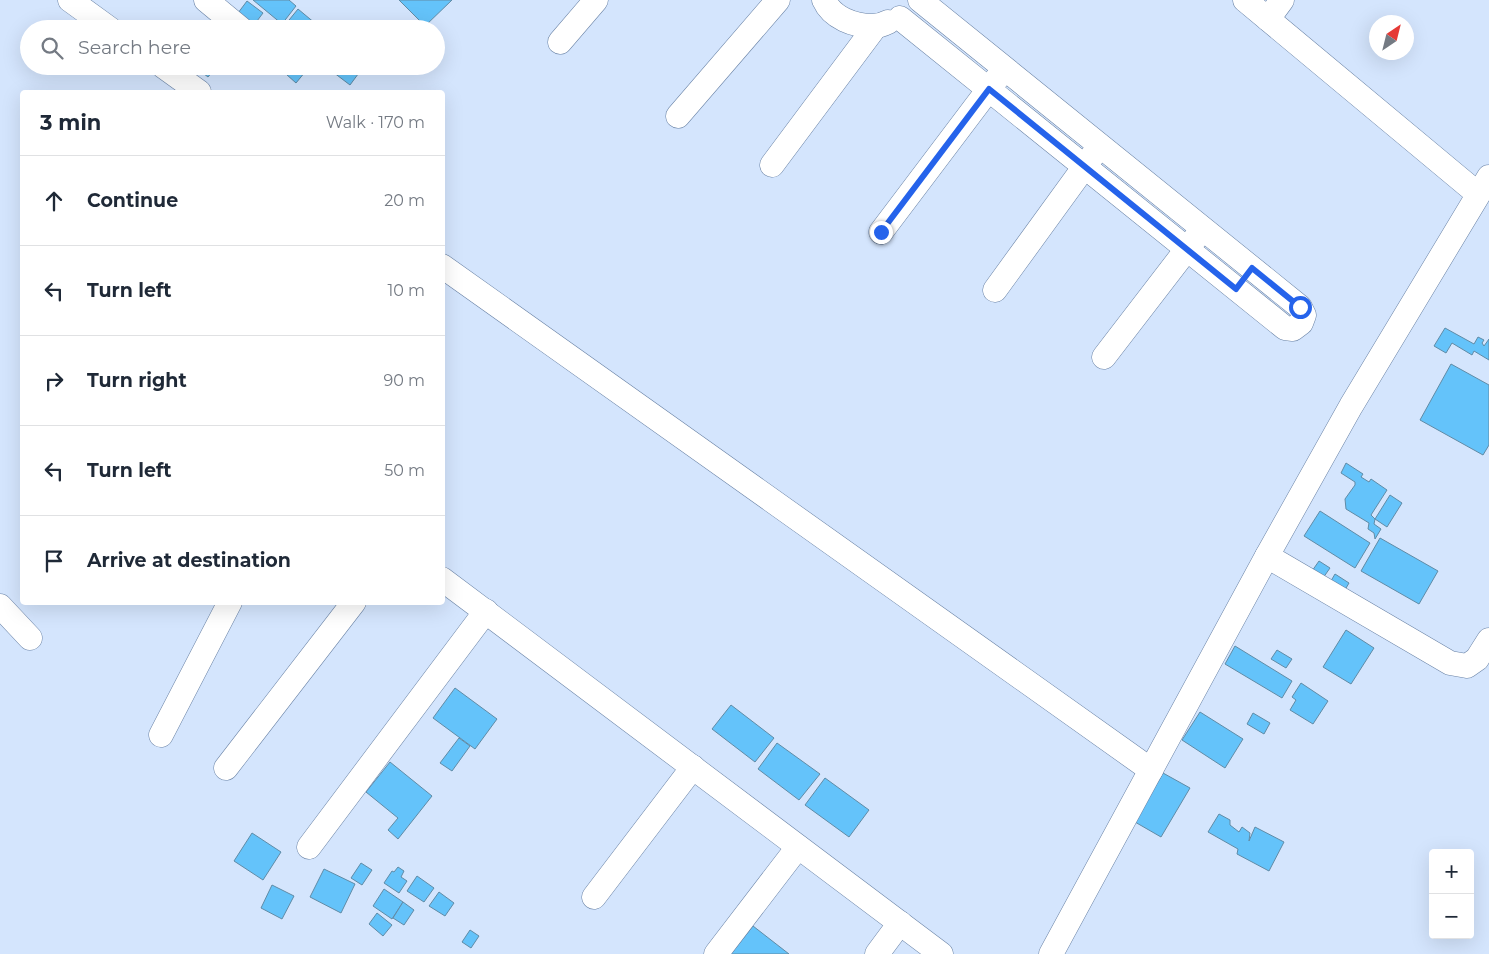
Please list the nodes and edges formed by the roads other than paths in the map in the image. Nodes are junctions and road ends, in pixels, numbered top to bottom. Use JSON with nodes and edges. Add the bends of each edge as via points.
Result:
{"nodes":[{"id":1,"x":70,"y":0,"type":"edge"},
{"id":2,"x":206,"y":0,"type":"edge"},
{"id":3,"x":596,"y":0,"type":"edge"},
{"id":4,"x":778,"y":0,"type":"edge"},
{"id":5,"x":824,"y":0,"type":"edge"},
{"id":6,"x":916,"y":0,"type":"edge"},
{"id":7,"x":920,"y":0,"type":"edge"},
{"id":8,"x":1245,"y":0,"type":"edge"},
{"id":9,"x":1282,"y":0,"type":"edge"},
{"id":10,"x":900,"y":18,"type":"junction"},
{"id":11,"x":1268,"y":19,"type":"junction"},
{"id":12,"x":98,"y":20,"type":"edge"},
{"id":13,"x":230,"y":20,"type":"edge"},
{"id":14,"x":875,"y":27,"type":"junction"},
{"id":15,"x":560,"y":42,"type":"dead end"},
{"id":16,"x":1005,"y":68,"type":"junction"},
{"id":17,"x":176,"y":75,"type":"edge"},
{"id":18,"x":989,"y":89,"type":"junction"},
{"id":19,"x":197,"y":90,"type":"edge"},
{"id":20,"x":678,"y":116,"type":"dead end"},
{"id":21,"x":1100,"y":146,"type":"junction"},
{"id":22,"x":772,"y":165,"type":"dead end"},
{"id":23,"x":1085,"y":166,"type":"junction"},
{"id":24,"x":1484,"y":185,"type":"edge"},
{"id":25,"x":1203,"y":228,"type":"junction"},
{"id":26,"x":881,"y":232,"type":"dead end"},
{"id":27,"x":1187,"y":249,"type":"junction"},
{"id":28,"x":445,"y":268,"type":"edge"},
{"id":29,"x":1252,"y":268,"type":"junction"},
{"id":30,"x":1236,"y":289,"type":"junction"},
{"id":31,"x":995,"y":290,"type":"dead end"},
{"id":32,"x":1104,"y":357,"type":"dead end"},
{"id":33,"x":1267,"y":556,"type":"junction"},
{"id":34,"x":445,"y":581,"type":"edge"},
{"id":35,"x":228,"y":605,"type":"edge"},
{"id":36,"x":352,"y":605,"type":"edge"},
{"id":37,"x":0,"y":606,"type":"edge"},
{"id":38,"x":486,"y":611,"type":"junction"},
{"id":39,"x":30,"y":638,"type":"dead end"},
{"id":40,"x":1489,"y":640,"type":"edge"},
{"id":41,"x":161,"y":735,"type":"dead end"},
{"id":42,"x":693,"y":767,"type":"junction"},
{"id":43,"x":226,"y":768,"type":"dead end"},
{"id":44,"x":1151,"y":770,"type":"junction"},
{"id":45,"x":309,"y":847,"type":"dead end"},
{"id":46,"x":798,"y":847,"type":"junction"},
{"id":47,"x":594,"y":898,"type":"dead end"},
{"id":48,"x":900,"y":923,"type":"junction"},
{"id":49,"x":716,"y":954,"type":"edge"},
{"id":50,"x":877,"y":954,"type":"edge"},
{"id":51,"x":941,"y":954,"type":"edge"},
{"id":52,"x":1052,"y":954,"type":"edge"}],
"edges":[{"from":1,"to":12,"type":"street"},
{"from":2,"to":13,"type":"street"},
{"from":3,"to":15,"type":"street"},
{"from":4,"to":20,"type":"street"},
{"from":5,"to":14,"type":"street","via":[[827,7],[848,23]]},
{"from":6,"to":10,"type":"street"},
{"from":7,"to":16,"type":"street"},
{"from":8,"to":11,"type":"street"},
{"from":9,"to":11,"type":"street"},
{"from":10,"to":14,"type":"street"},
{"from":10,"to":18,"type":"street"},
{"from":11,"to":24,"type":"street"},
{"from":14,"to":22,"type":"street"},
{"from":16,"to":18,"type":"street"},
{"from":16,"to":21,"type":"street"},
{"from":17,"to":19,"type":"street"},
{"from":18,"to":23,"type":"street"},
{"from":18,"to":26,"type":"street"},
{"from":21,"to":23,"type":"street"},
{"from":21,"to":25,"type":"street"},
{"from":23,"to":27,"type":"street"},
{"from":23,"to":31,"type":"street"},
{"from":24,"to":33,"type":"street","via":[[1351,406]]},
{"from":25,"to":27,"type":"street"},
{"from":25,"to":29,"type":"street"},
{"from":27,"to":30,"type":"street"},
{"from":27,"to":32,"type":"street"},
{"from":28,"to":44,"type":"street"},
{"from":29,"to":30,"type":"street"},
{"from":29,"to":30,"type":"street","via":[[1300,307],[1304,315],[1301,323],[1293,329],[1285,328]]},
{"from":33,"to":40,"type":"street","via":[[1450,662],[1467,666],[1478,659]]},
{"from":33,"to":44,"type":"street"},
{"from":34,"to":38,"type":"street"},
{"from":35,"to":41,"type":"street"},
{"from":36,"to":43,"type":"street"},
{"from":37,"to":39,"type":"street"},
{"from":38,"to":42,"type":"street"},
{"from":38,"to":45,"type":"street"},
{"from":42,"to":46,"type":"street"},
{"from":42,"to":47,"type":"street"},
{"from":44,"to":52,"type":"street"},
{"from":46,"to":48,"type":"street"},
{"from":46,"to":49,"type":"street"},
{"from":48,"to":50,"type":"street"},
{"from":48,"to":51,"type":"street"}]}
